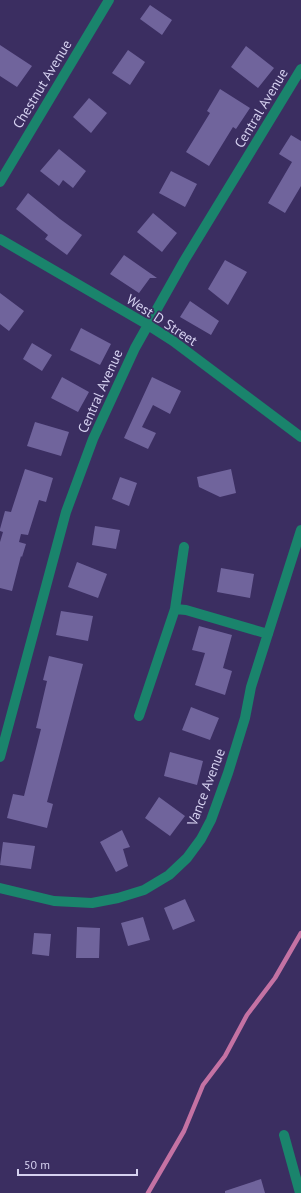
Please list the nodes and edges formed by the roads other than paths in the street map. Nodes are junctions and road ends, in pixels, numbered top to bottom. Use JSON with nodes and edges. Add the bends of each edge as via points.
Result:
{"nodes":[{"id":1,"x":109,"y":0,"type":"edge"},
{"id":2,"x":301,"y":69,"type":"edge"},
{"id":3,"x":0,"y":182,"type":"edge"},
{"id":4,"x":0,"y":238,"type":"edge"},
{"id":5,"x":148,"y":325,"type":"junction"},
{"id":6,"x":301,"y":437,"type":"edge"},
{"id":7,"x":301,"y":530,"type":"edge"},
{"id":8,"x":184,"y":547,"type":"dead end"},
{"id":9,"x":175,"y":609,"type":"junction"},
{"id":10,"x":268,"y":634,"type":"junction"},
{"id":11,"x":139,"y":716,"type":"dead end"},
{"id":12,"x":0,"y":757,"type":"edge"},
{"id":13,"x":0,"y":888,"type":"edge"},
{"id":14,"x":284,"y":1135,"type":"dead end"},
{"id":15,"x":300,"y":1193,"type":"edge"}],
"edges":[{"from":1,"to":3,"type":"street","name":"Chestnut Avenue"},
{"from":2,"to":5,"type":"street","name":"Central Avenue"},
{"from":4,"to":5,"type":"street","name":"West D Street"},
{"from":5,"to":6,"type":"street","name":"West D Street"},
{"from":5,"to":12,"type":"street","name":"Central Avenue","via":[[93,439],[66,512]]},
{"from":7,"to":10,"type":"street","name":"Vance Avenue"},
{"from":8,"to":9,"type":"street"},
{"from":9,"to":10,"type":"street"},
{"from":9,"to":11,"type":"street"},
{"from":10,"to":13,"type":"street","name":"Vance Avenue","via":[[226,780],[211,820],[187,858],[169,875],[144,890],[92,903],[54,901]]},
{"from":14,"to":15,"type":"street"}]}
